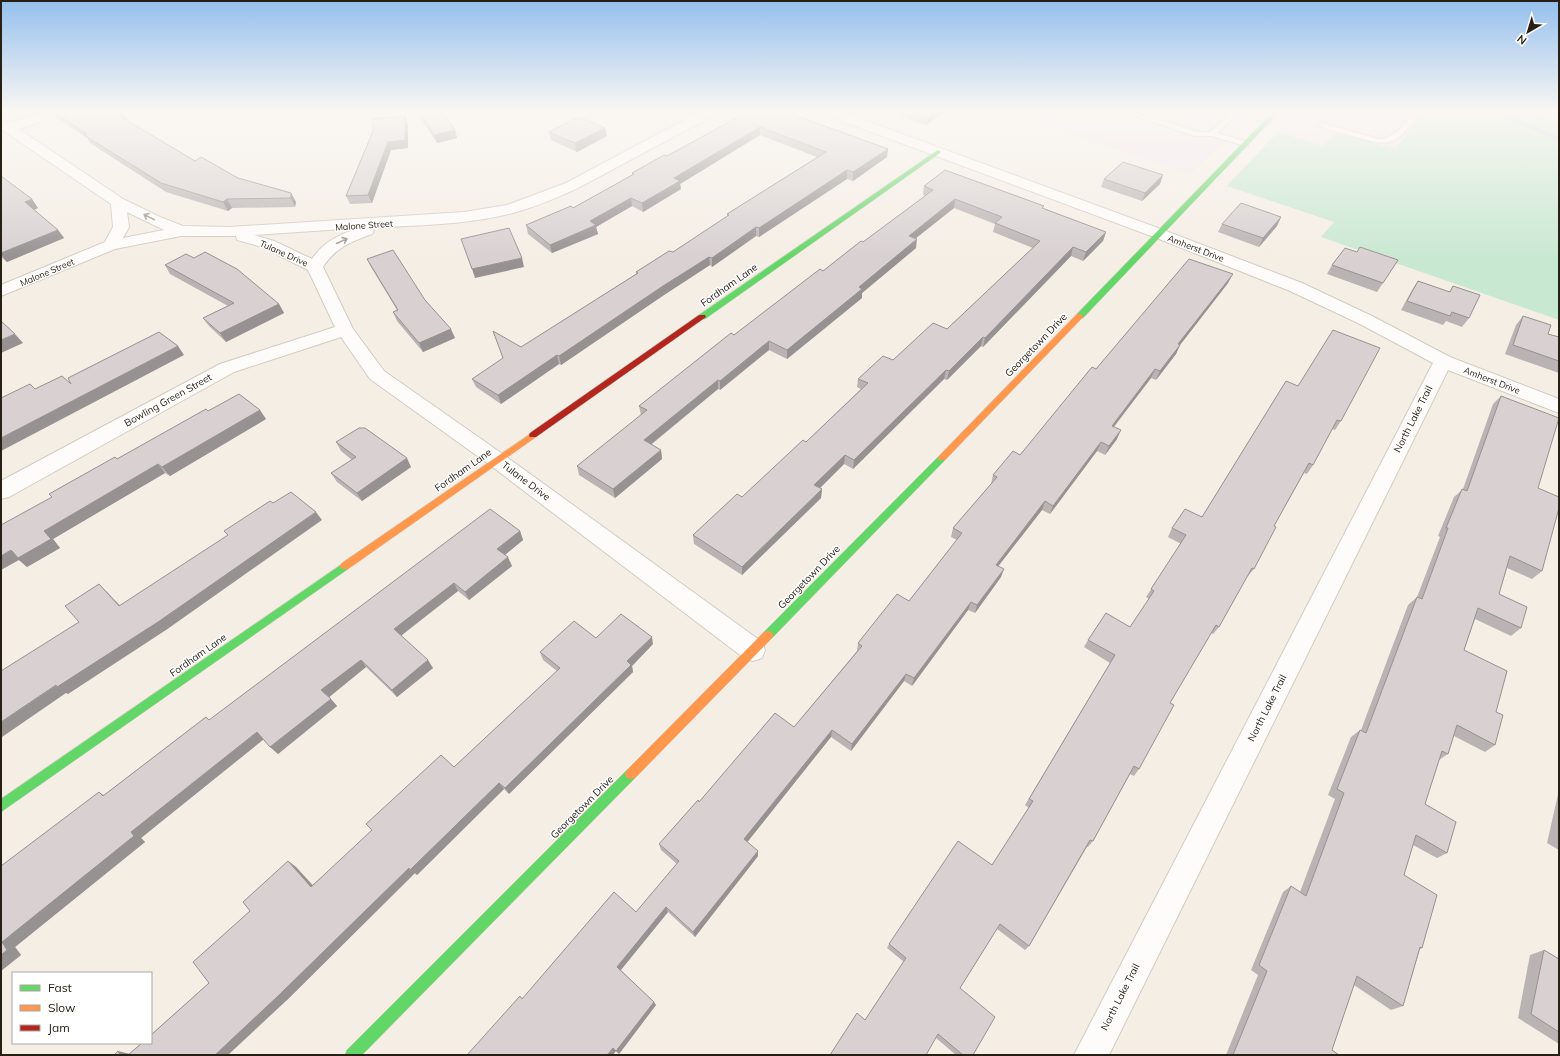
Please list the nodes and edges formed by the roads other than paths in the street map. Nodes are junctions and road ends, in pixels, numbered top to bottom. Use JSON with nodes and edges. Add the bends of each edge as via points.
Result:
{"nodes":[{"id":1,"x":54,"y":159,"type":"edge"},
{"id":2,"x":621,"y":159,"type":"edge"},
{"id":3,"x":928,"y":159,"type":"edge"},
{"id":4,"x":958,"y":159,"type":"edge"},
{"id":5,"x":1231,"y":159,"type":"edge"},
{"id":6,"x":118,"y":202,"type":"junction"},
{"id":7,"x":395,"y":222,"type":"junction"},
{"id":8,"x":181,"y":231,"type":"junction"},
{"id":9,"x":229,"y":232,"type":"junction"},
{"id":10,"x":1160,"y":234,"type":"junction"},
{"id":11,"x":111,"y":245,"type":"junction"},
{"id":12,"x":315,"y":267,"type":"junction"},
{"id":13,"x":1,"y":291,"type":"edge"},
{"id":14,"x":345,"y":330,"type":"junction"},
{"id":15,"x":1443,"y":361,"type":"junction"},
{"id":16,"x":1559,"y":406,"type":"edge"},
{"id":17,"x":497,"y":460,"type":"junction"},
{"id":18,"x":1,"y":491,"type":"edge"},
{"id":19,"x":753,"y":650,"type":"junction"},
{"id":20,"x":1,"y":806,"type":"edge"},
{"id":21,"x":352,"y":1055,"type":"edge"},
{"id":22,"x":1091,"y":1055,"type":"edge"}],
"edges":[{"from":1,"to":6,"type":"street"},
{"from":2,"to":7,"type":"street","name":"Malone Street","via":[[571,186],[510,209],[439,220]]},
{"from":3,"to":17,"type":"street","name":"Fordham Lane"},
{"from":4,"to":10,"type":"street","name":"Amherst Drive"},
{"from":5,"to":10,"type":"street","name":"Georgetown Drive"},
{"from":8,"to":6,"type":"street","one_way":true},
{"from":6,"to":11,"type":"street","via":[[121,227]]},
{"from":7,"to":9,"type":"street","name":"Malone Street"},
{"from":12,"to":7,"type":"street","name":"Tulane Drive","one_way":true,"via":[[322,254],[338,242]]},
{"from":8,"to":9,"type":"street","name":"Malone Street"},
{"from":8,"to":11,"type":"street","name":"Malone Street"},
{"from":9,"to":12,"type":"street","name":"Tulane Drive","via":[[268,244]]},
{"from":10,"to":15,"type":"street","name":"Amherst Drive","via":[[1296,287]]},
{"from":10,"to":19,"type":"street","name":"Georgetown Drive"},
{"from":11,"to":13,"type":"street","name":"Malone Street"},
{"from":12,"to":14,"type":"street","name":"Tulane Drive"},
{"from":14,"to":17,"type":"street","name":"Tulane Drive","via":[[378,375]]},
{"from":14,"to":18,"type":"street","name":"Bowling Green Street","via":[[228,368]]},
{"from":15,"to":16,"type":"street","name":"Amherst Drive"},
{"from":15,"to":22,"type":"street","name":"North Lake Trail"},
{"from":17,"to":19,"type":"street","name":"Tulane Drive"},
{"from":17,"to":20,"type":"street","name":"Fordham Lane"},
{"from":19,"to":21,"type":"street","name":"Georgetown Drive"}]}
